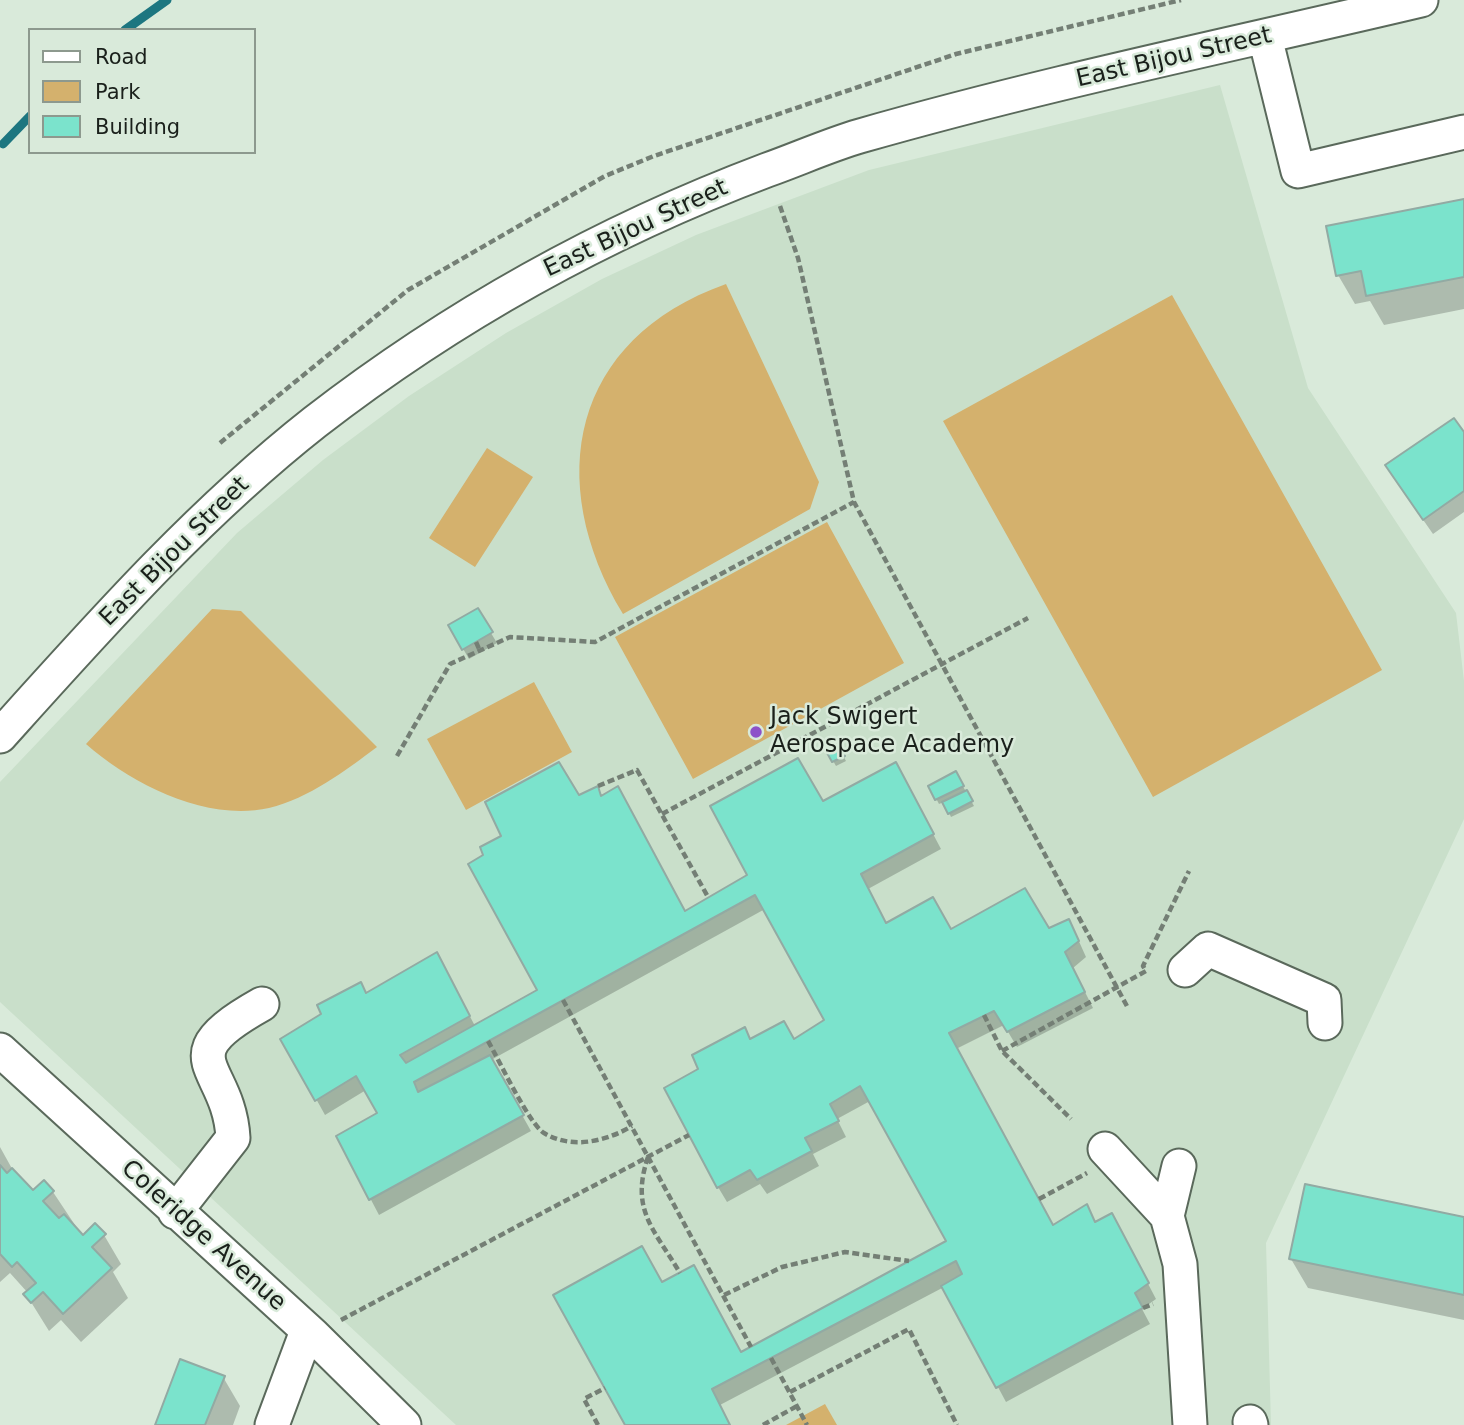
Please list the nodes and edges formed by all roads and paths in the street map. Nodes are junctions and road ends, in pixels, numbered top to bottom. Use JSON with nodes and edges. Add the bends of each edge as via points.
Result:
{"nodes":[{"id":1,"x":1422,"y":0,"type":"edge"},
{"id":2,"x":1265,"y":37,"type":"junction"},
{"id":3,"x":1464,"y":132,"type":"edge"},
{"id":4,"x":780,"y":206,"type":"dead end"},
{"id":5,"x":854,"y":502,"type":"junction"},
{"id":6,"x":1028,"y":618,"type":"dead end"},
{"id":7,"x":476,"y":642,"type":"dead end"},
{"id":8,"x":480,"y":651,"type":"junction"},
{"id":9,"x":941,"y":664,"type":"junction"},
{"id":10,"x":0,"y":736,"type":"edge"},
{"id":11,"x":397,"y":756,"type":"dead end"},
{"id":12,"x":598,"y":786,"type":"dead end"},
{"id":13,"x":663,"y":814,"type":"junction"},
{"id":14,"x":1189,"y":871,"type":"dead end"},
{"id":15,"x":708,"y":897,"type":"dead end"},
{"id":16,"x":1185,"y":970,"type":"dead end"},
{"id":17,"x":1117,"y":988,"type":"junction"},
{"id":18,"x":564,"y":1000,"type":"dead end"},
{"id":19,"x":262,"y":1004,"type":"dead end"},
{"id":20,"x":1128,"y":1008,"type":"dead end"},
{"id":21,"x":984,"y":1015,"type":"dead end"},
{"id":22,"x":1325,"y":1023,"type":"dead end"},
{"id":23,"x":488,"y":1041,"type":"dead end"},
{"id":24,"x":0,"y":1050,"type":"edge"},
{"id":25,"x":1002,"y":1051,"type":"junction"},
{"id":26,"x":1071,"y":1119,"type":"dead end"},
{"id":27,"x":632,"y":1126,"type":"junction"},
{"id":28,"x":689,"y":1135,"type":"dead end"},
{"id":29,"x":648,"y":1156,"type":"junction"},
{"id":30,"x":1101,"y":1159,"type":"joint"},
{"id":31,"x":1179,"y":1166,"type":"dead end"},
{"id":32,"x":1039,"y":1199,"type":"dead end"},
{"id":33,"x":175,"y":1212,"type":"junction"},
{"id":34,"x":1167,"y":1216,"type":"junction"},
{"id":35,"x":909,"y":1261,"type":"dead end"},
{"id":36,"x":680,"y":1273,"type":"dead end"},
{"id":37,"x":724,"y":1296,"type":"junction"},
{"id":38,"x":310,"y":1333,"type":"junction"},
{"id":39,"x":751,"y":1347,"type":"dead end"},
{"id":40,"x":771,"y":1358,"type":"dead end"},
{"id":41,"x":605,"y":1388,"type":"dead end"},
{"id":42,"x":790,"y":1392,"type":"junction"},
{"id":43,"x":797,"y":1406,"type":"junction"},
{"id":44,"x":272,"y":1425,"type":"edge"},
{"id":45,"x":404,"y":1425,"type":"edge"},
{"id":46,"x":598,"y":1425,"type":"edge"},
{"id":47,"x":764,"y":1425,"type":"edge"},
{"id":48,"x":807,"y":1425,"type":"edge"},
{"id":49,"x":957,"y":1425,"type":"edge"},
{"id":50,"x":1190,"y":1425,"type":"edge"}],
"edges":[{"from":1,"to":2,"type":"street","name":"East Bijou Street"},
{"from":2,"to":3,"type":"street","via":[[1298,171]]},
{"from":2,"to":10,"type":"street","name":"East Bijou Street","via":[[857,137],[701,195],[565,259],[439,336],[317,421],[249,477],[96,629]]},
{"from":4,"to":5,"type":"path","via":[[798,258]]},
{"from":5,"to":8,"type":"path","via":[[595,642],[510,637]]},
{"from":5,"to":9,"type":"path"},
{"from":6,"to":9,"type":"path"},
{"from":7,"to":8,"type":"path"},
{"from":8,"to":11,"type":"path","via":[[450,664]]},
{"from":9,"to":13,"type":"path"},
{"from":9,"to":17,"type":"path"},
{"from":12,"to":13,"type":"path","via":[[637,770]]},
{"from":13,"to":15,"type":"path"},
{"from":14,"to":17,"type":"path","via":[[1143,966],[1146,971]]},
{"from":16,"to":22,"type":"street","via":[[1208,949],[1324,1000]]},
{"from":17,"to":20,"type":"path"},
{"from":17,"to":25,"type":"path"},
{"from":18,"to":27,"type":"path"},
{"from":19,"to":33,"type":"street","via":[[226,1024],[208,1048],[209,1065],[233,1138]]},
{"from":21,"to":25,"type":"path"},
{"from":23,"to":27,"type":"path","via":[[544,1133],[590,1143],[611,1139]]},
{"from":24,"to":33,"type":"street","name":"Coleridge Avenue"},
{"from":25,"to":26,"type":"path"},
{"from":27,"to":29,"type":"path"},
{"from":28,"to":29,"type":"path"},
{"from":29,"to":36,"type":"path","via":[[639,1188],[641,1207]]},
{"from":29,"to":37,"type":"path"},
{"from":29,"to":38,"type":"path"},
{"from":30,"to":32,"type":"path"},
{"from":30,"to":34,"type":"street"},
{"from":31,"to":34,"type":"street"},
{"from":33,"to":38,"type":"street","name":"Coleridge Avenue"},
{"from":34,"to":50,"type":"street","via":[[1180,1264]]},
{"from":35,"to":37,"type":"path","via":[[845,1252],[782,1267]]},
{"from":37,"to":39,"type":"path"},
{"from":38,"to":44,"type":"street"},
{"from":38,"to":45,"type":"street","name":"Coleridge Avenue"},
{"from":40,"to":42,"type":"path"},
{"from":41,"to":46,"type":"path","via":[[584,1399]]},
{"from":42,"to":43,"type":"path"},
{"from":42,"to":49,"type":"path","via":[[909,1329]]},
{"from":43,"to":47,"type":"path"},
{"from":43,"to":48,"type":"path"}]}
